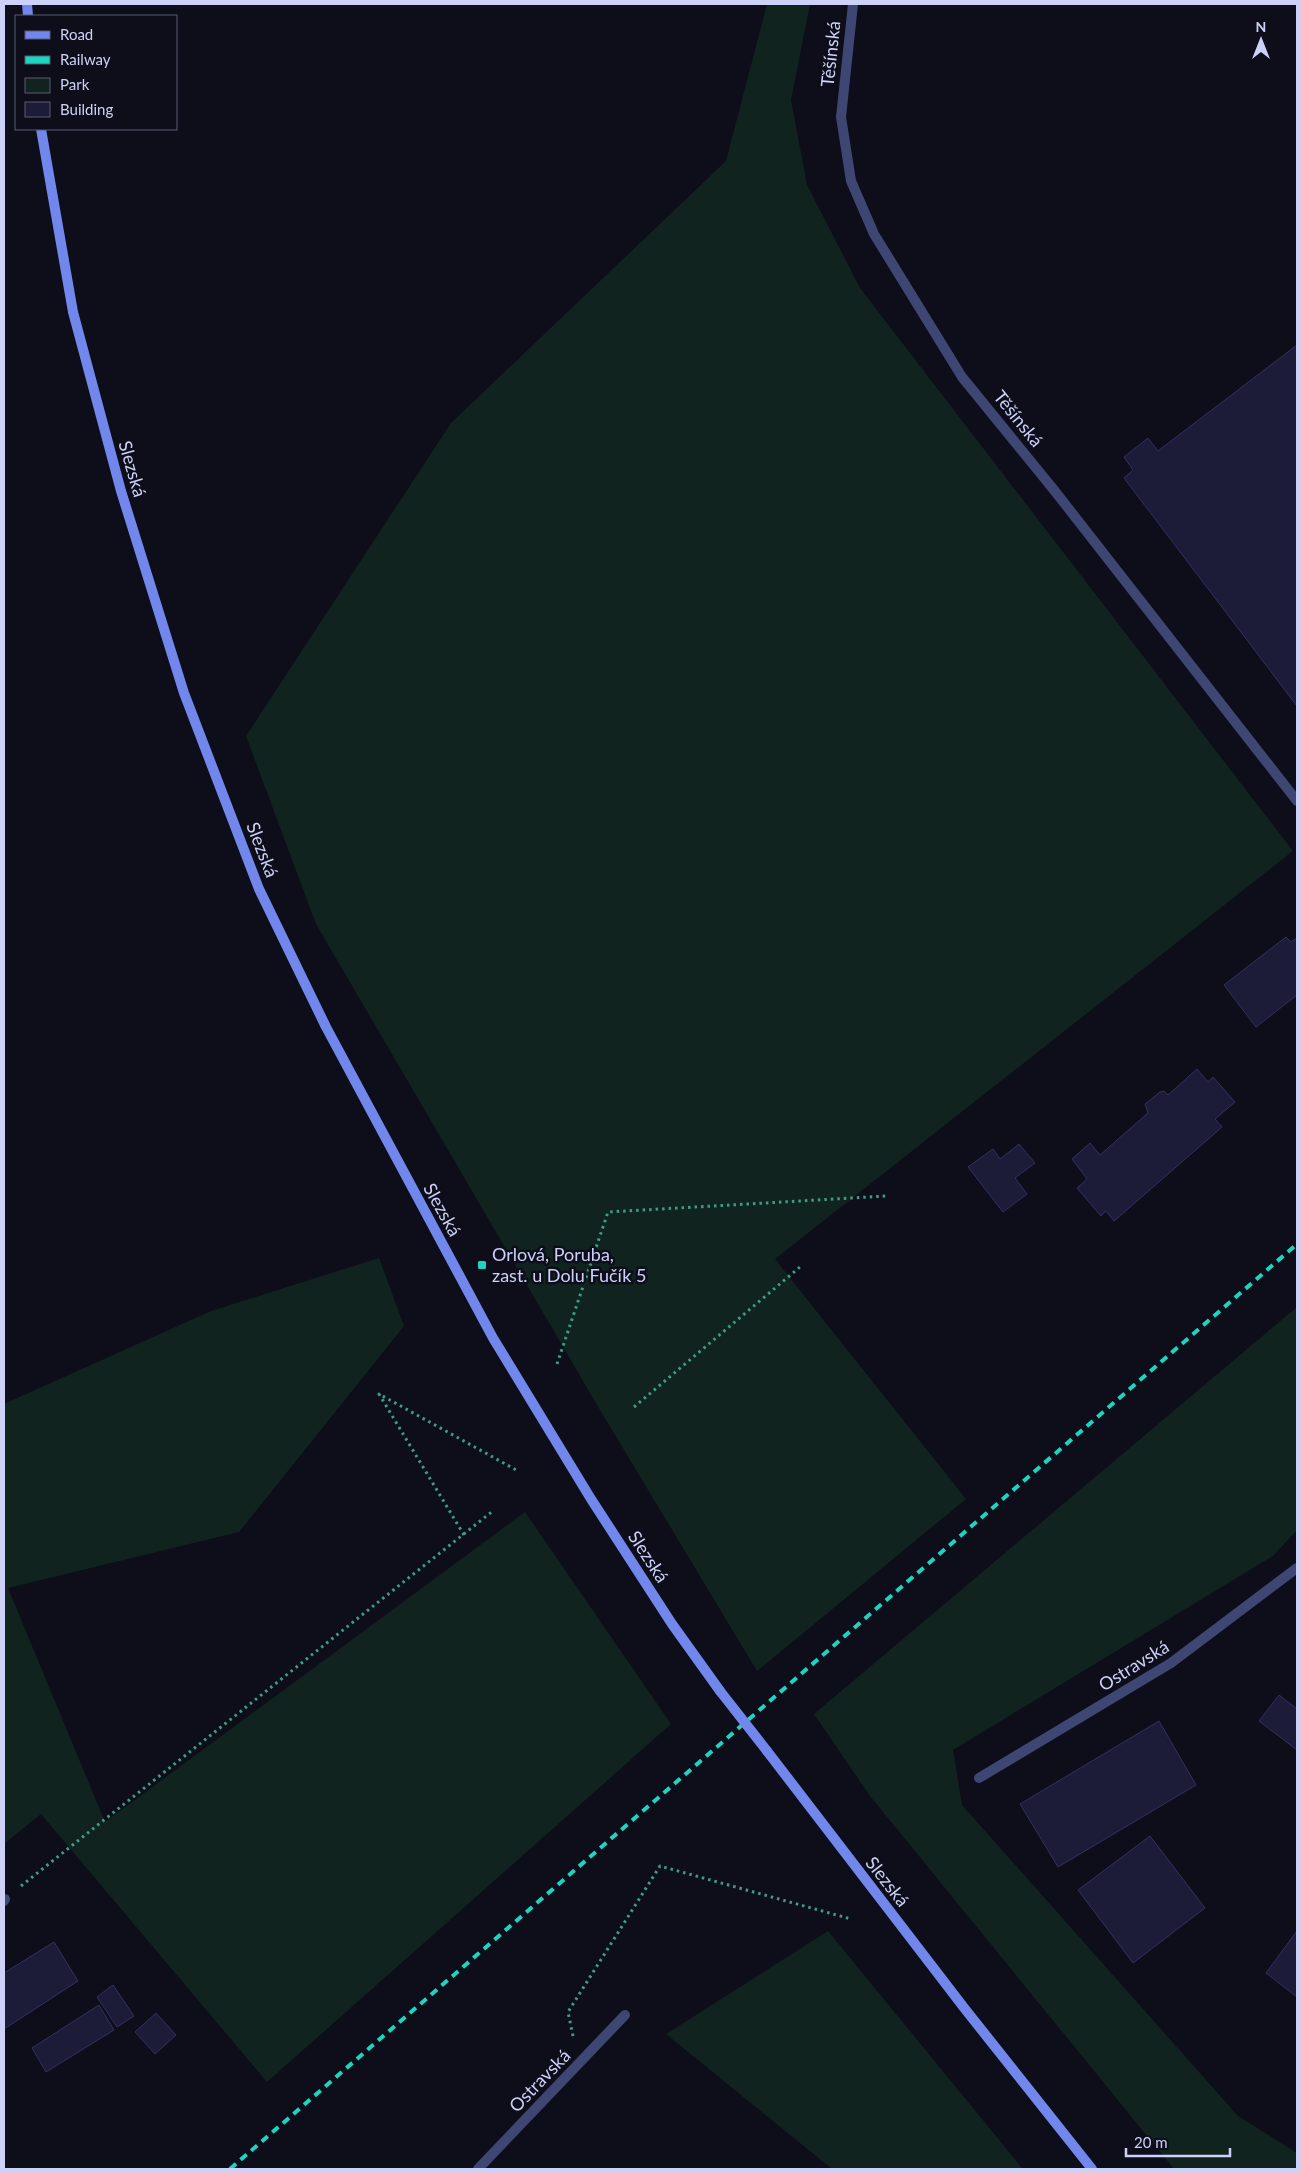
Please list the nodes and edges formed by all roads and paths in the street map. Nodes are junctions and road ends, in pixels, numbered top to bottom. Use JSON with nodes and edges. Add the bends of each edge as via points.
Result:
{"nodes":[{"id":1,"x":853,"y":4,"type":"edge"},
{"id":2,"x":41,"y":130,"type":"edge"},
{"id":3,"x":1297,"y":801,"type":"edge"},
{"id":4,"x":886,"y":1196,"type":"dead end"},
{"id":5,"x":800,"y":1267,"type":"dead end"},
{"id":6,"x":557,"y":1364,"type":"dead end"},
{"id":7,"x":634,"y":1408,"type":"dead end"},
{"id":8,"x":518,"y":1471,"type":"dead end"},
{"id":9,"x":494,"y":1510,"type":"dead end"},
{"id":10,"x":464,"y":1535,"type":"junction"},
{"id":11,"x":1297,"y":1568,"type":"edge"},
{"id":12,"x":979,"y":1778,"type":"dead end"},
{"id":13,"x":4,"y":1900,"type":"edge"},
{"id":14,"x":851,"y":1919,"type":"dead end"},
{"id":15,"x":625,"y":2015,"type":"dead end"},
{"id":16,"x":579,"y":2064,"type":"junction"},
{"id":17,"x":478,"y":2169,"type":"edge"},
{"id":18,"x":1092,"y":2169,"type":"edge"}],
"edges":[{"from":1,"to":3,"type":"street","name":"Těšínská","via":[[841,117],[851,181],[874,234],[962,377]]},
{"from":2,"to":18,"type":"main road","name":"Slezská","bridge":true,"via":[[73,312],[121,491],[184,693],[259,889],[331,1036],[493,1338],[591,1500],[672,1624],[965,2009]]},
{"from":4,"to":6,"type":"path","via":[[608,1212]]},
{"from":5,"to":7,"type":"path"},
{"from":8,"to":10,"type":"path","via":[[379,1394]]},
{"from":9,"to":10,"type":"path"},
{"from":10,"to":13,"type":"path"},
{"from":11,"to":12,"type":"street","name":"Ostravská","via":[[1171,1663]]},
{"from":14,"to":16,"type":"path","via":[[660,1866],[568,2012]]},
{"from":15,"to":16,"type":"street","name":"Ostravská"},
{"from":16,"to":17,"type":"street","name":"Ostravská"}]}
